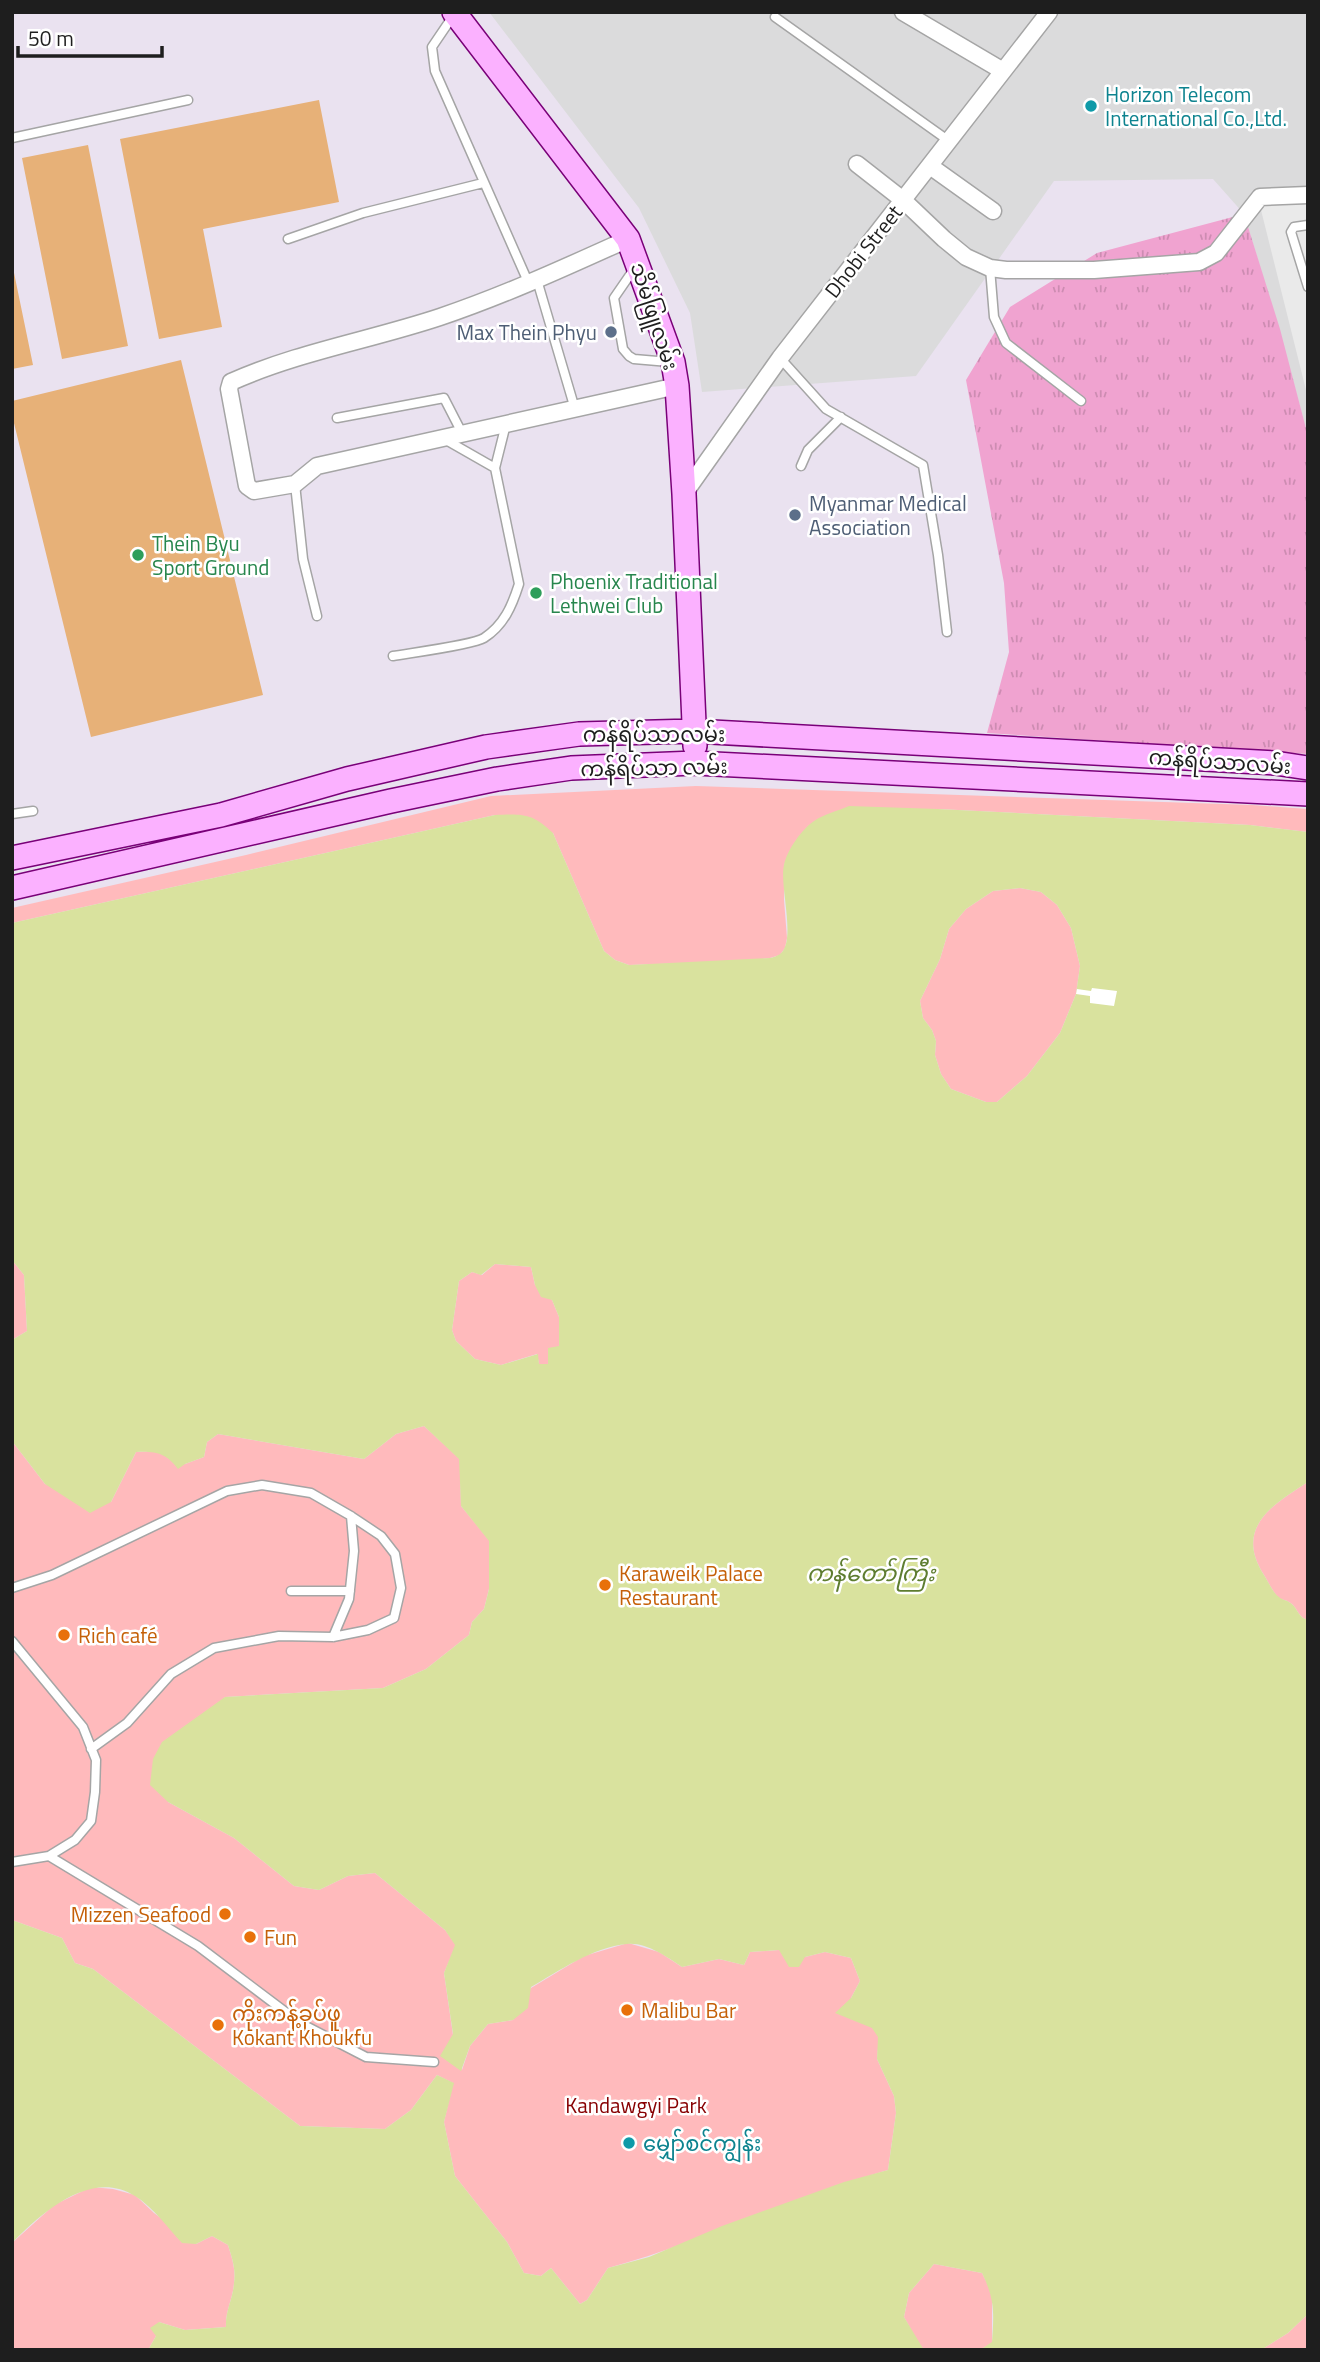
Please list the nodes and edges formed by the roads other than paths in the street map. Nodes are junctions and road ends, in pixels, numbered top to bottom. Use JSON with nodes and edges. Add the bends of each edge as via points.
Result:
{"nodes":[{"id":1,"x":903,"y":12,"type":"edge"},
{"id":2,"x":1049,"y":12,"type":"edge"},
{"id":3,"x":454,"y":13,"type":"edge"},
{"id":4,"x":775,"y":17,"type":"dead end"},
{"id":5,"x":1003,"y":71,"type":"junction"},
{"id":6,"x":188,"y":100,"type":"dead end"},
{"id":7,"x":12,"y":138,"type":"edge"},
{"id":8,"x":949,"y":141,"type":"junction"},
{"id":9,"x":857,"y":164,"type":"dead end"},
{"id":10,"x":930,"y":166,"type":"junction"},
{"id":11,"x":483,"y":183,"type":"junction"},
{"id":12,"x":1308,"y":195,"type":"edge"},
{"id":13,"x":903,"y":200,"type":"junction"},
{"id":14,"x":993,"y":211,"type":"dead end"},
{"id":15,"x":1308,"y":225,"type":"edge"},
{"id":16,"x":288,"y":239,"type":"dead end"},
{"id":17,"x":628,"y":239,"type":"junction"},
{"id":18,"x":638,"y":264,"type":"junction"},
{"id":19,"x":990,"y":268,"type":"junction"},
{"id":20,"x":533,"y":282,"type":"junction"},
{"id":21,"x":1308,"y":287,"type":"edge"},
{"id":22,"x":780,"y":358,"type":"junction"},
{"id":23,"x":673,"y":362,"type":"junction"},
{"id":24,"x":677,"y":386,"type":"junction"},
{"id":25,"x":1081,"y":401,"type":"dead end"},
{"id":26,"x":575,"y":409,"type":"junction"},
{"id":27,"x":841,"y":417,"type":"junction"},
{"id":28,"x":337,"y":418,"type":"dead end"},
{"id":29,"x":506,"y":424,"type":"junction"},
{"id":30,"x":462,"y":434,"type":"junction"},
{"id":31,"x":443,"y":438,"type":"junction"},
{"id":32,"x":801,"y":466,"type":"dead end"},
{"id":33,"x":495,"y":468,"type":"junction"},
{"id":34,"x":295,"y":484,"type":"junction"},
{"id":35,"x":684,"y":494,"type":"junction"},
{"id":36,"x":317,"y":616,"type":"dead end"},
{"id":37,"x":947,"y":632,"type":"dead end"},
{"id":38,"x":393,"y":656,"type":"dead end"},
{"id":39,"x":694,"y":732,"type":"junction"},
{"id":40,"x":695,"y":764,"type":"junction"},
{"id":41,"x":1308,"y":768,"type":"edge"},
{"id":42,"x":1308,"y":794,"type":"edge"},
{"id":43,"x":33,"y":811,"type":"dead end"},
{"id":44,"x":12,"y":814,"type":"edge"},
{"id":45,"x":12,"y":858,"type":"edge"},
{"id":46,"x":12,"y":888,"type":"edge"},
{"id":47,"x":351,"y":1516,"type":"junction"},
{"id":48,"x":12,"y":1588,"type":"edge"},
{"id":49,"x":291,"y":1591,"type":"dead end"},
{"id":50,"x":350,"y":1591,"type":"junction"},
{"id":51,"x":333,"y":1637,"type":"junction"},
{"id":52,"x":12,"y":1641,"type":"edge"},
{"id":53,"x":92,"y":1749,"type":"junction"},
{"id":54,"x":49,"y":1856,"type":"junction"},
{"id":55,"x":12,"y":1862,"type":"edge"},
{"id":56,"x":435,"y":2062,"type":"dead end"}],
"edges":[{"from":1,"to":5,"type":"street"},
{"from":2,"to":5,"type":"street","name":"Dhobi Street"},
{"from":3,"to":11,"type":"lane","via":[[432,47],[435,71]]},
{"from":3,"to":17,"type":"main road","name":"သိမ်ဖြူလမ်း"},
{"from":4,"to":8,"type":"lane"},
{"from":5,"to":8,"type":"street","name":"Dhobi Street"},
{"from":6,"to":7,"type":"lane"},
{"from":8,"to":10,"type":"street","name":"Dhobi Street"},
{"from":9,"to":13,"type":"street"},
{"from":10,"to":13,"type":"street","name":"Dhobi Street"},
{"from":10,"to":14,"type":"street"},
{"from":11,"to":16,"type":"lane","via":[[363,213]]},
{"from":11,"to":20,"type":"lane"},
{"from":12,"to":19,"type":"street","via":[[1260,197],[1216,253],[1199,262],[1094,270]]},
{"from":13,"to":19,"type":"street","via":[[966,257]]},
{"from":13,"to":22,"type":"street","name":"Dhobi Street"},
{"from":15,"to":21,"type":"lane","via":[[1291,232]]},
{"from":17,"to":18,"type":"main road","name":"သိမ်ဖြူလမ်း"},
{"from":17,"to":20,"type":"street"},
{"from":18,"to":23,"type":"main road","name":"သိမ်ဖြူလမ်း"},
{"from":18,"to":23,"type":"lane","via":[[614,298],[623,349],[634,359]]},
{"from":19,"to":25,"type":"lane","via":[[994,317],[1006,343]]},
{"from":20,"to":26,"type":"lane"},
{"from":20,"to":34,"type":"street","via":[[439,317],[265,366],[231,382],[247,486],[254,491]]},
{"from":22,"to":27,"type":"lane","via":[[826,409]]},
{"from":22,"to":35,"type":"street","name":"Dhobi Street"},
{"from":23,"to":24,"type":"main road","name":"သိမ်ဖြူလမ်း"},
{"from":24,"to":26,"type":"street"},
{"from":24,"to":35,"type":"main road","name":"သိမ်ဖြူလမ်း"},
{"from":26,"to":29,"type":"street"},
{"from":27,"to":32,"type":"lane","via":[[807,450]]},
{"from":27,"to":37,"type":"lane","via":[[923,465]]},
{"from":28,"to":30,"type":"lane","via":[[444,398]]},
{"from":29,"to":30,"type":"street"},
{"from":29,"to":33,"type":"lane"},
{"from":30,"to":31,"type":"street"},
{"from":31,"to":33,"type":"lane"},
{"from":31,"to":34,"type":"street","via":[[317,466]]},
{"from":33,"to":38,"type":"lane","via":[[519,584],[503,622],[482,640]]},
{"from":34,"to":36,"type":"lane","via":[[303,559]]},
{"from":35,"to":39,"type":"main road","name":"သိမ်ဖြူလမ်း"},
{"from":39,"to":40,"type":"main road","name":"သိမ်ဖြူလမ်း"},
{"from":39,"to":41,"type":"main road","name":"ကန်ရိပ်သာလမ်း"},
{"from":39,"to":45,"type":"main road","name":"ကန်ရိပ်သာလမ်း","via":[[579,734],[486,747],[220,815]]},
{"from":40,"to":42,"type":"main road","name":"ကန်ရိပ်သာ လမ်း"},
{"from":40,"to":46,"type":"main road","name":"ကန်ရိပ်သာ လမ်း","via":[[571,768],[497,779]]},
{"from":43,"to":44,"type":"lane"},
{"from":47,"to":48,"type":"lane","via":[[311,1493],[262,1485],[227,1491],[52,1575]]},
{"from":47,"to":50,"type":"lane"},
{"from":47,"to":51,"type":"lane","via":[[381,1536],[395,1553],[401,1588],[394,1618],[368,1630]]},
{"from":49,"to":50,"type":"lane"},
{"from":50,"to":51,"type":"lane"},
{"from":51,"to":53,"type":"lane","via":[[279,1636],[214,1648],[171,1674],[127,1723]]},
{"from":52,"to":53,"type":"lane","via":[[83,1727]]},
{"from":53,"to":54,"type":"lane","via":[[96,1771],[91,1821],[75,1840]]},
{"from":54,"to":55,"type":"lane"},
{"from":54,"to":56,"type":"lane","via":[[198,1946],[300,2023],[366,2057]]}]}
